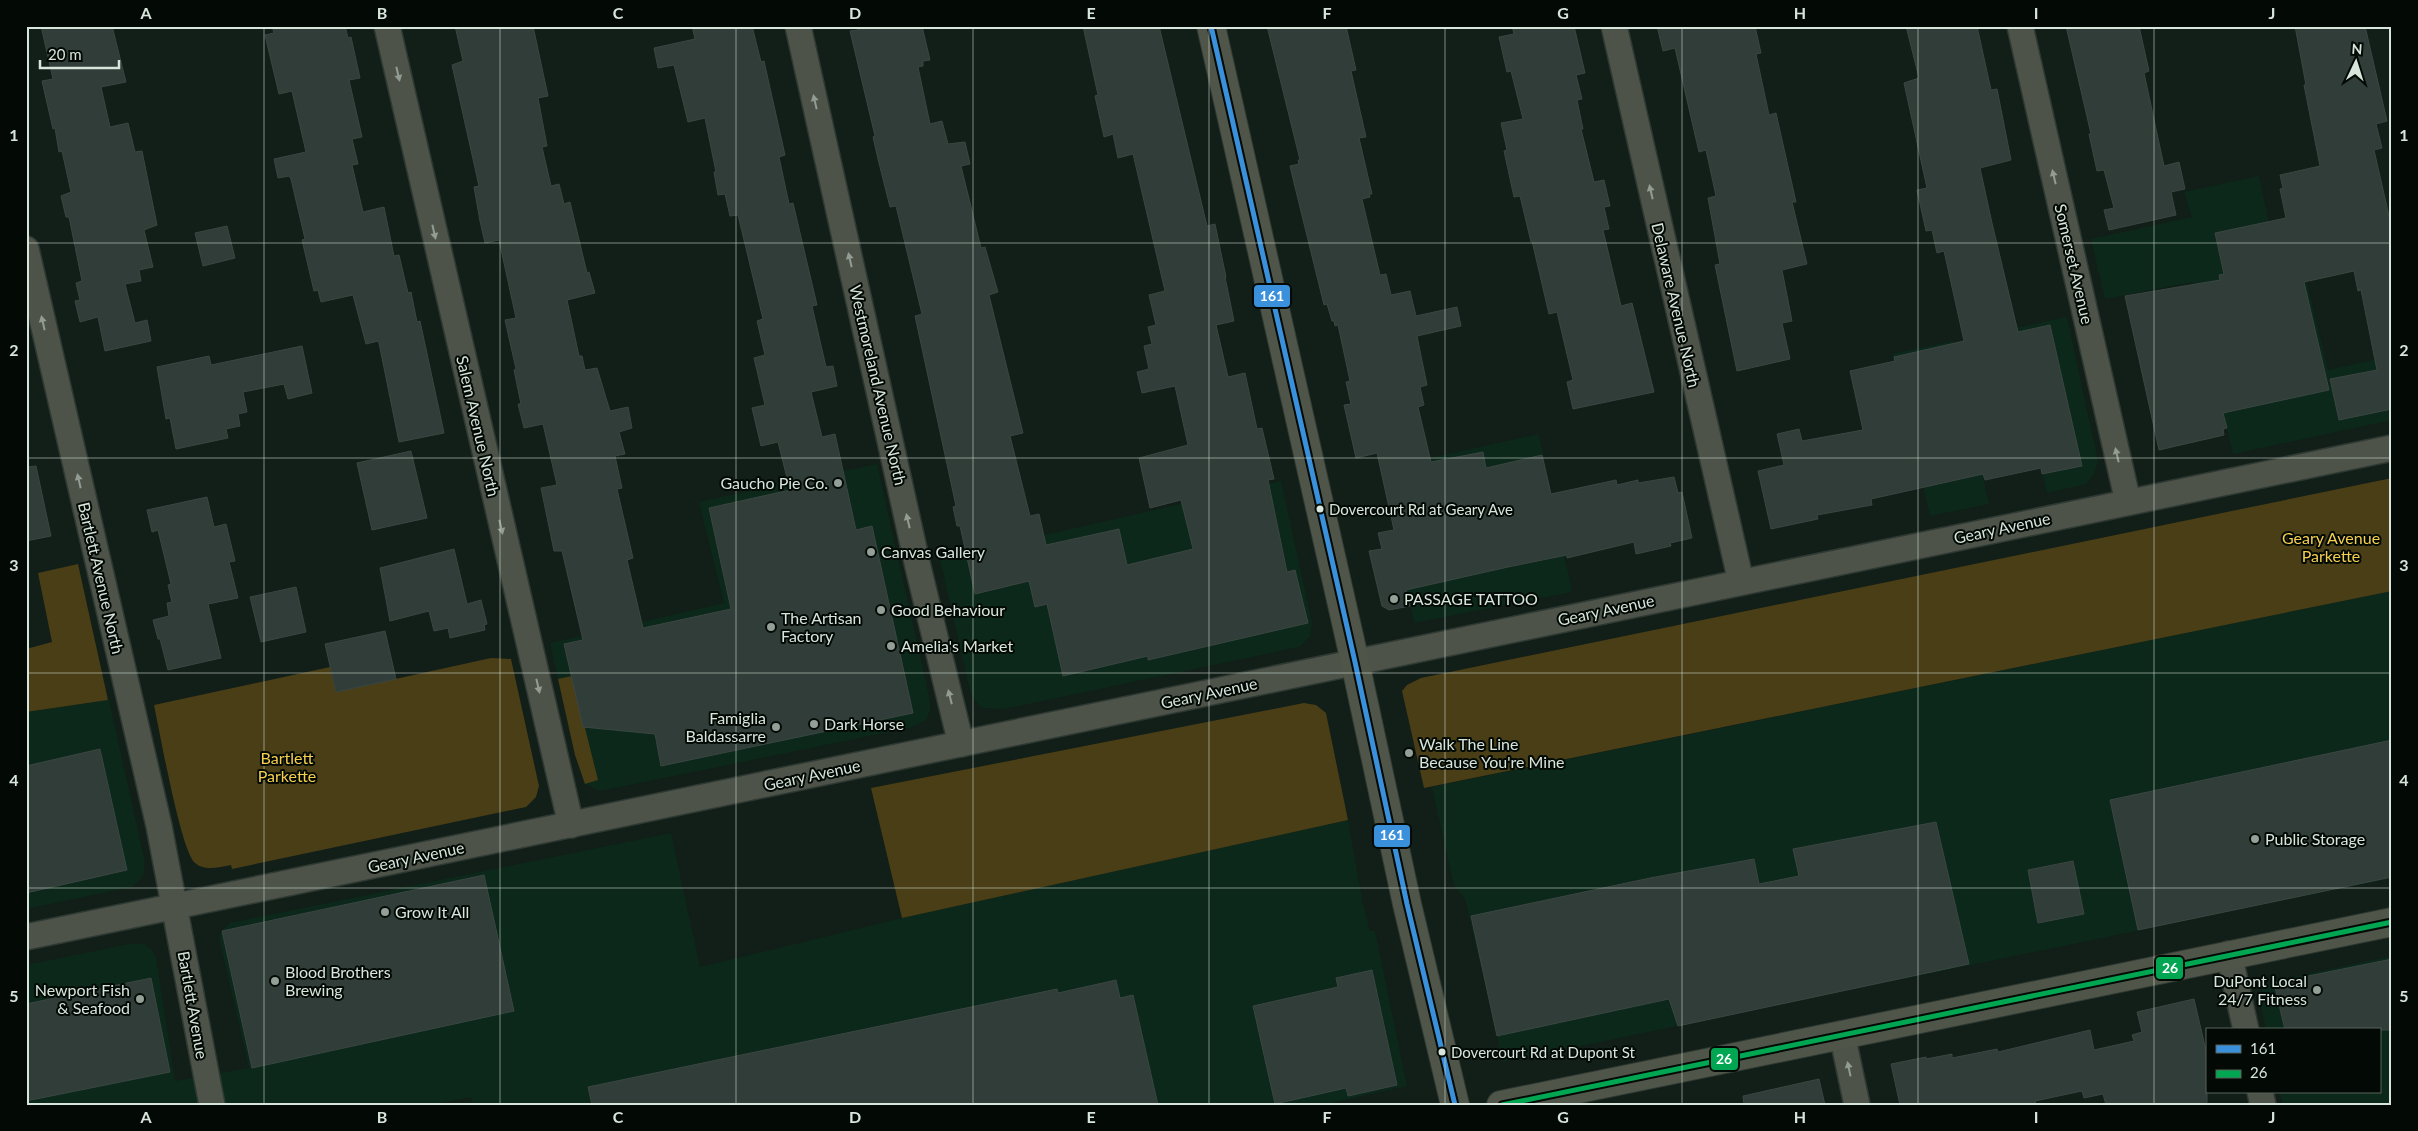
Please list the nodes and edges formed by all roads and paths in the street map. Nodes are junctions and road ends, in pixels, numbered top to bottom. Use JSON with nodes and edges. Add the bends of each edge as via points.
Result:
{"nodes":[{"id":1,"x":387,"y":26,"type":"edge"},
{"id":2,"x":798,"y":26,"type":"edge"},
{"id":3,"x":1211,"y":26,"type":"edge"},
{"id":4,"x":1614,"y":26,"type":"edge"},
{"id":5,"x":2020,"y":26,"type":"edge"},
{"id":6,"x":26,"y":249,"type":"edge"},
{"id":7,"x":2392,"y":448,"type":"edge"},
{"id":8,"x":2128,"y":502,"type":"junction"},
{"id":9,"x":1741,"y":582,"type":"junction"},
{"id":10,"x":1356,"y":662,"type":"junction"},
{"id":11,"x":961,"y":744,"type":"junction"},
{"id":12,"x":571,"y":825,"type":"junction"},
{"id":13,"x":175,"y":906,"type":"junction"},
{"id":14,"x":2392,"y":922,"type":"edge"},
{"id":15,"x":26,"y":937,"type":"edge"},
{"id":16,"x":2229,"y":954,"type":"junction"},
{"id":17,"x":2246,"y":1028,"type":"edge"},
{"id":18,"x":1842,"y":1034,"type":"junction"},
{"id":19,"x":212,"y":1105,"type":"edge"},
{"id":20,"x":1455,"y":1105,"type":"edge"},
{"id":21,"x":1501,"y":1105,"type":"edge"},
{"id":22,"x":1857,"y":1105,"type":"edge"}],
"edges":[{"from":1,"to":12,"type":"street","name":"Salem Avenue North","one_way":true},
{"from":11,"to":2,"type":"street","name":"Westmoreland Avenue North","one_way":true,"via":[[918,567]]},
{"from":3,"to":10,"type":"street"},
{"from":9,"to":4,"type":"street","name":"Delaware Avenue North","one_way":true},
{"from":8,"to":5,"type":"street","name":"Somerset Avenue","one_way":true},
{"from":13,"to":6,"type":"street","name":"Bartlett Avenue North","one_way":true},
{"from":7,"to":8,"type":"street","name":"Geary Avenue"},
{"from":8,"to":9,"type":"street","name":"Geary Avenue"},
{"from":9,"to":10,"type":"street","name":"Geary Avenue"},
{"from":10,"to":11,"type":"street","name":"Geary Avenue"},
{"from":10,"to":20,"type":"street","via":[[1407,904]]},
{"from":11,"to":12,"type":"street","name":"Geary Avenue"},
{"from":12,"to":13,"type":"street","name":"Geary Avenue"},
{"from":13,"to":15,"type":"street","name":"Geary Avenue"},
{"from":13,"to":19,"type":"street","name":"Bartlett Avenue"},
{"from":14,"to":16,"type":"street"},
{"from":16,"to":17,"type":"street"},
{"from":16,"to":18,"type":"street"},
{"from":18,"to":21,"type":"street"},
{"from":22,"to":18,"type":"street","one_way":true}]}
